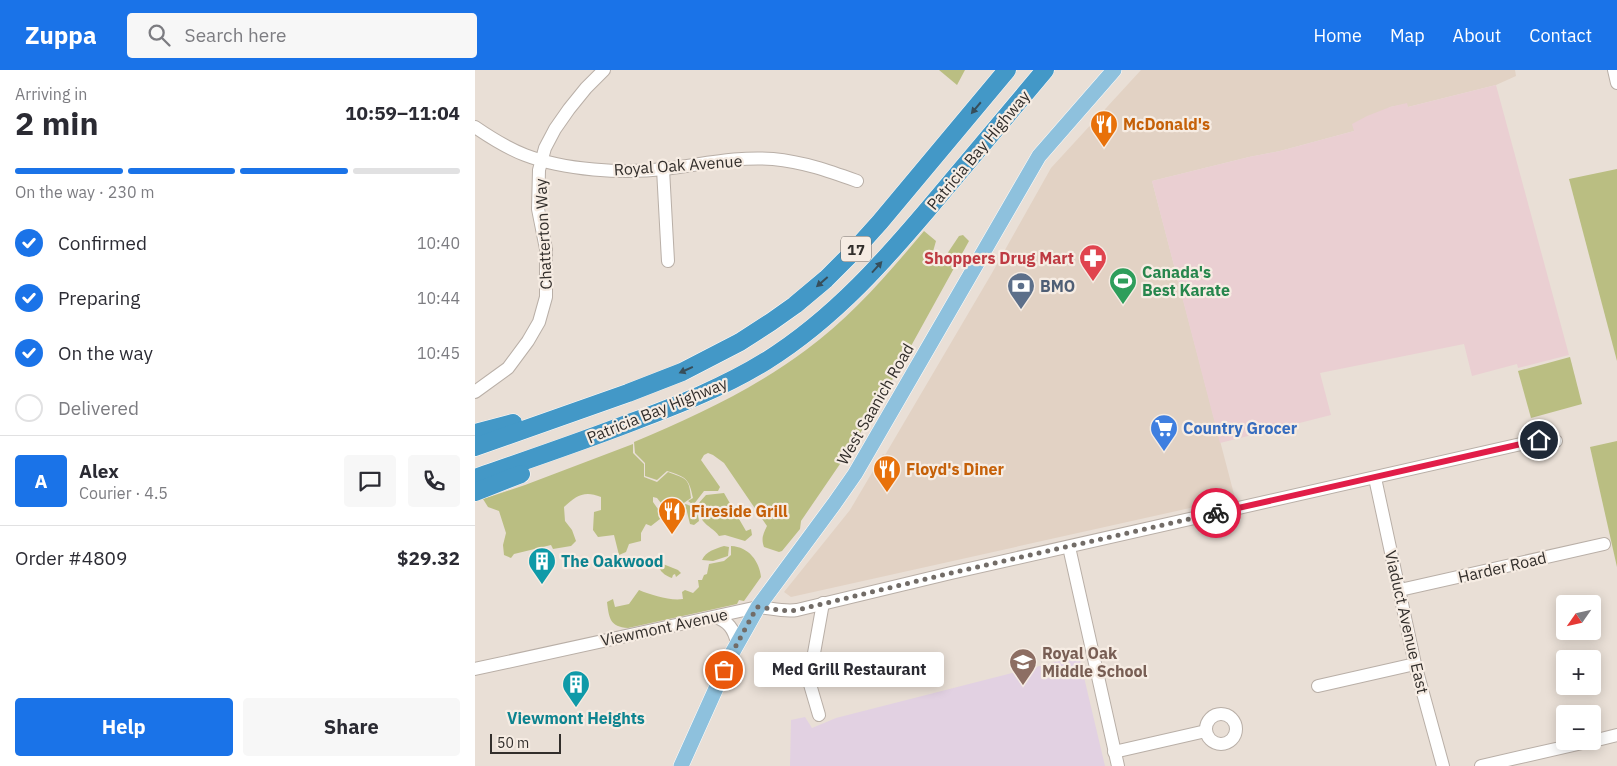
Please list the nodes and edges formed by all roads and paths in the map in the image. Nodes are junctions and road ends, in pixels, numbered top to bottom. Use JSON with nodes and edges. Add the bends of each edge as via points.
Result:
{"nodes":[{"id":1,"x":604,"y":70,"type":"edge"},
{"id":2,"x":1007,"y":70,"type":"edge"},
{"id":3,"x":1045,"y":70,"type":"edge"},
{"id":4,"x":1114,"y":70,"type":"edge"},
{"id":5,"x":1613,"y":70,"type":"edge"},
{"id":6,"x":1617,"y":83,"type":"edge"},
{"id":7,"x":475,"y":127,"type":"edge"},
{"id":8,"x":542,"y":160,"type":"junction"},
{"id":9,"x":663,"y":169,"type":"junction"},
{"id":10,"x":857,"y":181,"type":"dead end"},
{"id":11,"x":669,"y":261,"type":"dead end"},
{"id":12,"x":817,"y":325,"type":"junction"},
{"id":13,"x":664,"y":380,"type":"junction"},
{"id":14,"x":475,"y":392,"type":"edge"},
{"id":15,"x":475,"y":433,"type":"edge"},
{"id":16,"x":1556,"y":441,"type":"dead end"},
{"id":17,"x":475,"y":447,"type":"edge"},
{"id":18,"x":475,"y":478,"type":"edge"},
{"id":19,"x":1375,"y":478,"type":"junction"},
{"id":20,"x":475,"y":492,"type":"edge"},
{"id":21,"x":1603,"y":544,"type":"dead end"},
{"id":22,"x":1069,"y":546,"type":"junction"},
{"id":23,"x":1400,"y":590,"type":"junction"},
{"id":24,"x":823,"y":603,"type":"junction"},
{"id":25,"x":757,"y":607,"type":"junction"},
{"id":26,"x":715,"y":617,"type":"junction"},
{"id":27,"x":737,"y":643,"type":"junction"},
{"id":28,"x":1415,"y":664,"type":"junction"},
{"id":29,"x":475,"y":669,"type":"edge"},
{"id":30,"x":1319,"y":686,"type":"dead end"},
{"id":31,"x":819,"y":715,"type":"dead end"},
{"id":32,"x":1206,"y":731,"type":"dead end"},
{"id":33,"x":1617,"y":735,"type":"edge"},
{"id":34,"x":1601,"y":739,"type":"edge"},
{"id":35,"x":1556,"y":749,"type":"edge"},
{"id":36,"x":1115,"y":752,"type":"junction"},
{"id":37,"x":681,"y":766,"type":"edge"},
{"id":38,"x":1118,"y":766,"type":"edge"},
{"id":39,"x":1443,"y":766,"type":"edge"},
{"id":40,"x":1481,"y":766,"type":"edge"}],
"edges":[{"from":1,"to":8,"type":"street","name":"Chatterton Way","via":[[569,109],[545,148]]},
{"from":2,"to":13,"type":"highway","name":"Patricia Bay Highway","number":"17","one_way":true,"via":[[880,222],[826,279],[795,305],[740,342]]},
{"from":12,"to":3,"type":"highway","name":"Patricia Bay Highway","number":"17","one_way":true,"via":[[905,237]]},
{"from":4,"to":25,"type":"main road","name":"West Saanich Road","via":[[1039,156],[855,474]]},
{"from":5,"to":6,"type":"street"},
{"from":7,"to":8,"type":"street","name":"Royal Oak Avenue","via":[[507,147]]},
{"from":8,"to":9,"type":"street","name":"Royal Oak Avenue","via":[[621,172]]},
{"from":8,"to":14,"type":"street","name":"Chatterton Way","via":[[538,209],[546,249],[546,297],[539,322],[508,368]]},
{"from":9,"to":10,"type":"street","name":"Royal Oak Avenue","via":[[730,159],[773,159],[815,166]]},
{"from":9,"to":11,"type":"street"},
{"from":12,"to":18,"type":"highway","name":"Patricia Bay Highway","number":"17","via":[[765,362],[671,408]]},
{"from":12,"to":20,"type":"highway","via":[[801,345],[773,365],[704,402]]},
{"from":13,"to":15,"type":"highway","via":[[600,395]]},
{"from":13,"to":17,"type":"highway","name":"Patricia Bay Highway","number":"17"},
{"from":16,"to":19,"type":"street","name":"Viewmont Avenue","via":[[1539,440]]},
{"from":19,"to":22,"type":"street","name":"Viewmont Avenue"},
{"from":19,"to":23,"type":"street","name":"Viaduct Avenue East"},
{"from":21,"to":23,"type":"street","name":"Harder Road"},
{"from":22,"to":24,"type":"street","name":"Viewmont Avenue"},
{"from":22,"to":36,"type":"street"},
{"from":23,"to":28,"type":"street","name":"Viaduct Avenue East"},
{"from":24,"to":25,"type":"street","name":"Viewmont Avenue","via":[[785,612]]},
{"from":24,"to":31,"type":"street","via":[[809,681]]},
{"from":25,"to":26,"type":"street","name":"Viewmont Avenue"},
{"from":25,"to":27,"type":"main road","name":"West Saanich Road"},
{"from":26,"to":27,"type":"street","via":[[729,625]]},
{"from":26,"to":29,"type":"street","name":"Viewmont Avenue"},
{"from":27,"to":37,"type":"main road","name":"West Saanich Road"},
{"from":28,"to":30,"type":"street"},
{"from":28,"to":39,"type":"street","name":"Viaduct Avenue East"},
{"from":32,"to":36,"type":"street"},
{"from":33,"to":34,"type":"street"},
{"from":35,"to":40,"type":"street"},
{"from":36,"to":38,"type":"street"}]}
